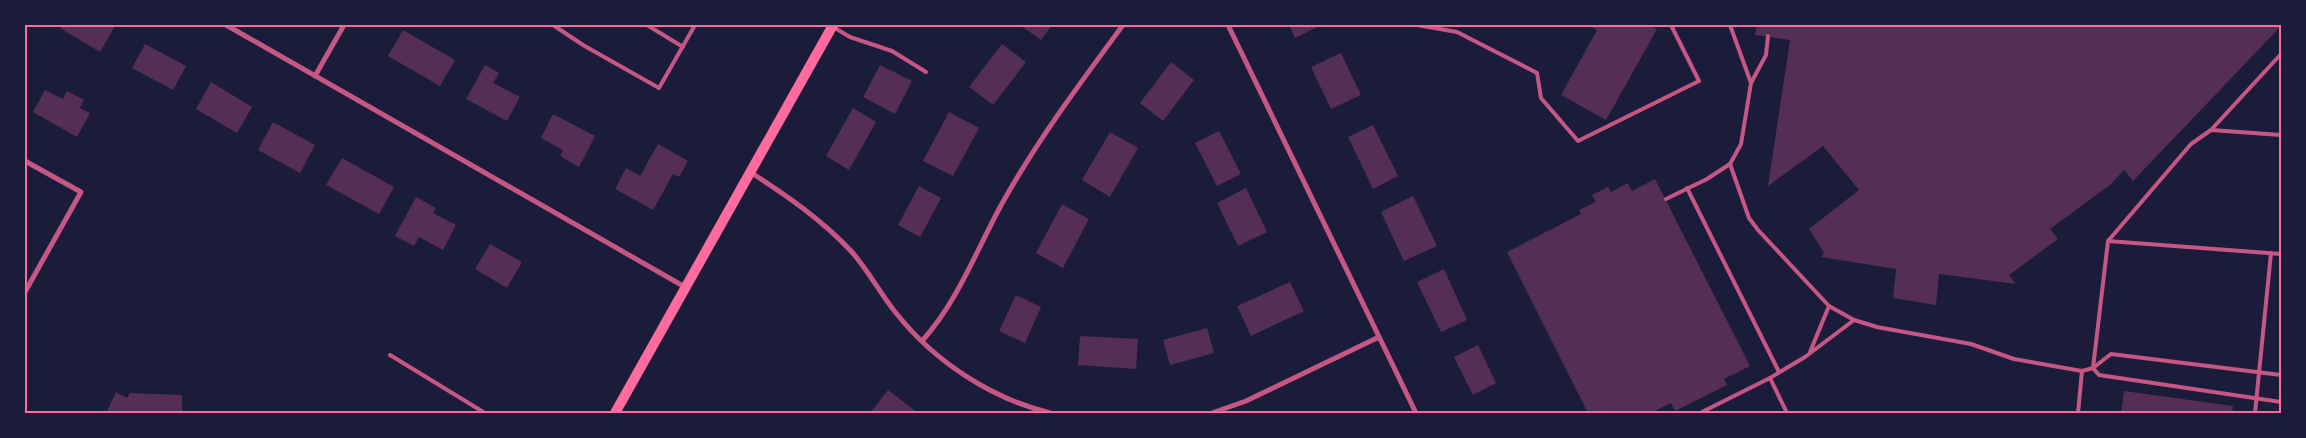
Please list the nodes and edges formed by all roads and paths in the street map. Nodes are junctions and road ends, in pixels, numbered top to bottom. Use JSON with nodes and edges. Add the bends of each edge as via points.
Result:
{"nodes":[{"id":1,"x":226,"y":25,"type":"edge"},
{"id":2,"x":344,"y":25,"type":"edge"},
{"id":3,"x":553,"y":25,"type":"edge"},
{"id":4,"x":647,"y":25,"type":"edge"},
{"id":5,"x":695,"y":25,"type":"edge"},
{"id":6,"x":1124,"y":25,"type":"edge"},
{"id":7,"x":1228,"y":25,"type":"edge"},
{"id":8,"x":1416,"y":25,"type":"edge"},
{"id":9,"x":1672,"y":25,"type":"edge"},
{"id":10,"x":1730,"y":25,"type":"edge"},
{"id":11,"x":833,"y":26,"type":"edge"},
{"id":12,"x":1768,"y":36,"type":"dead end"},
{"id":13,"x":682,"y":47,"type":"junction"},
{"id":14,"x":2281,"y":54,"type":"edge"},
{"id":15,"x":926,"y":72,"type":"dead end"},
{"id":16,"x":315,"y":76,"type":"junction"},
{"id":17,"x":1751,"y":83,"type":"junction"},
{"id":18,"x":2211,"y":130,"type":"junction"},
{"id":19,"x":2281,"y":135,"type":"edge"},
{"id":20,"x":25,"y":161,"type":"edge"},
{"id":21,"x":1730,"y":164,"type":"junction"},
{"id":22,"x":750,"y":172,"type":"junction"},
{"id":23,"x":1688,"y":188,"type":"junction"},
{"id":24,"x":1666,"y":199,"type":"dead end"},
{"id":25,"x":2108,"y":241,"type":"junction"},
{"id":26,"x":2271,"y":253,"type":"junction"},
{"id":27,"x":2281,"y":254,"type":"edge"},
{"id":28,"x":685,"y":287,"type":"junction"},
{"id":29,"x":25,"y":292,"type":"edge"},
{"id":30,"x":1829,"y":306,"type":"junction"},
{"id":31,"x":1854,"y":320,"type":"junction"},
{"id":32,"x":1379,"y":337,"type":"junction"},
{"id":33,"x":922,"y":341,"type":"junction"},
{"id":34,"x":1809,"y":354,"type":"junction"},
{"id":35,"x":390,"y":355,"type":"dead end"},
{"id":36,"x":2093,"y":368,"type":"junction"},
{"id":37,"x":2082,"y":371,"type":"junction"},
{"id":38,"x":1779,"y":372,"type":"junction"},
{"id":39,"x":2260,"y":372,"type":"junction"},
{"id":40,"x":2281,"y":375,"type":"edge"},
{"id":41,"x":1770,"y":378,"type":"junction"},
{"id":42,"x":2257,"y":399,"type":"junction"},
{"id":43,"x":2281,"y":402,"type":"edge"},
{"id":44,"x":485,"y":413,"type":"edge"},
{"id":45,"x":615,"y":413,"type":"edge"},
{"id":46,"x":1050,"y":413,"type":"edge"},
{"id":47,"x":1212,"y":413,"type":"edge"},
{"id":48,"x":1416,"y":413,"type":"edge"},
{"id":49,"x":1700,"y":413,"type":"edge"},
{"id":50,"x":1787,"y":413,"type":"edge"},
{"id":51,"x":2078,"y":413,"type":"edge"},
{"id":52,"x":2255,"y":413,"type":"edge"}],
"edges":[{"from":1,"to":16,"type":"street"},
{"from":2,"to":16,"type":"street"},
{"from":3,"to":13,"type":"lane","via":[[660,88]]},
{"from":4,"to":13,"type":"lane"},
{"from":5,"to":13,"type":"lane"},
{"from":6,"to":33,"type":"street","via":[[1033,151],[989,228],[957,294]]},
{"from":7,"to":32,"type":"street"},
{"from":8,"to":9,"type":"lane","via":[[1457,32],[1538,73],[1540,98],[1578,141],[1698,81]]},
{"from":10,"to":17,"type":"lane"},
{"from":11,"to":15,"type":"lane","via":[[850,37],[892,51]]},
{"from":11,"to":22,"type":"main road"},
{"from":12,"to":17,"type":"lane","via":[[1766,55]]},
{"from":14,"to":18,"type":"lane"},
{"from":16,"to":28,"type":"street"},
{"from":17,"to":21,"type":"lane","via":[[1741,144]]},
{"from":18,"to":19,"type":"lane"},
{"from":18,"to":25,"type":"lane","via":[[2191,144]]},
{"from":20,"to":29,"type":"street","via":[[81,192]]},
{"from":21,"to":23,"type":"lane"},
{"from":21,"to":30,"type":"lane","via":[[1749,218]]},
{"from":22,"to":28,"type":"main road"},
{"from":22,"to":33,"type":"street","via":[[811,214],[843,243],[896,313]]},
{"from":23,"to":24,"type":"lane"},
{"from":23,"to":38,"type":"lane"},
{"from":25,"to":26,"type":"lane"},
{"from":25,"to":36,"type":"lane"},
{"from":26,"to":27,"type":"lane"},
{"from":26,"to":39,"type":"lane"},
{"from":28,"to":45,"type":"main road"},
{"from":30,"to":31,"type":"lane"},
{"from":30,"to":34,"type":"lane"},
{"from":31,"to":34,"type":"lane"},
{"from":31,"to":37,"type":"lane","via":[[1877,328],[1971,344],[2014,359]]},
{"from":32,"to":47,"type":"street","via":[[1246,401]]},
{"from":32,"to":48,"type":"street"},
{"from":33,"to":46,"type":"street","via":[[979,384]]},
{"from":34,"to":38,"type":"lane"},
{"from":35,"to":44,"type":"lane"},
{"from":36,"to":37,"type":"lane"},
{"from":36,"to":39,"type":"lane","via":[[2111,354]]},
{"from":36,"to":42,"type":"lane","via":[[2098,375]]},
{"from":37,"to":51,"type":"lane"},
{"from":38,"to":41,"type":"lane"},
{"from":39,"to":40,"type":"lane"},
{"from":39,"to":42,"type":"lane"},
{"from":41,"to":49,"type":"lane"},
{"from":41,"to":50,"type":"lane"},
{"from":42,"to":43,"type":"lane"},
{"from":42,"to":52,"type":"lane"}]}
